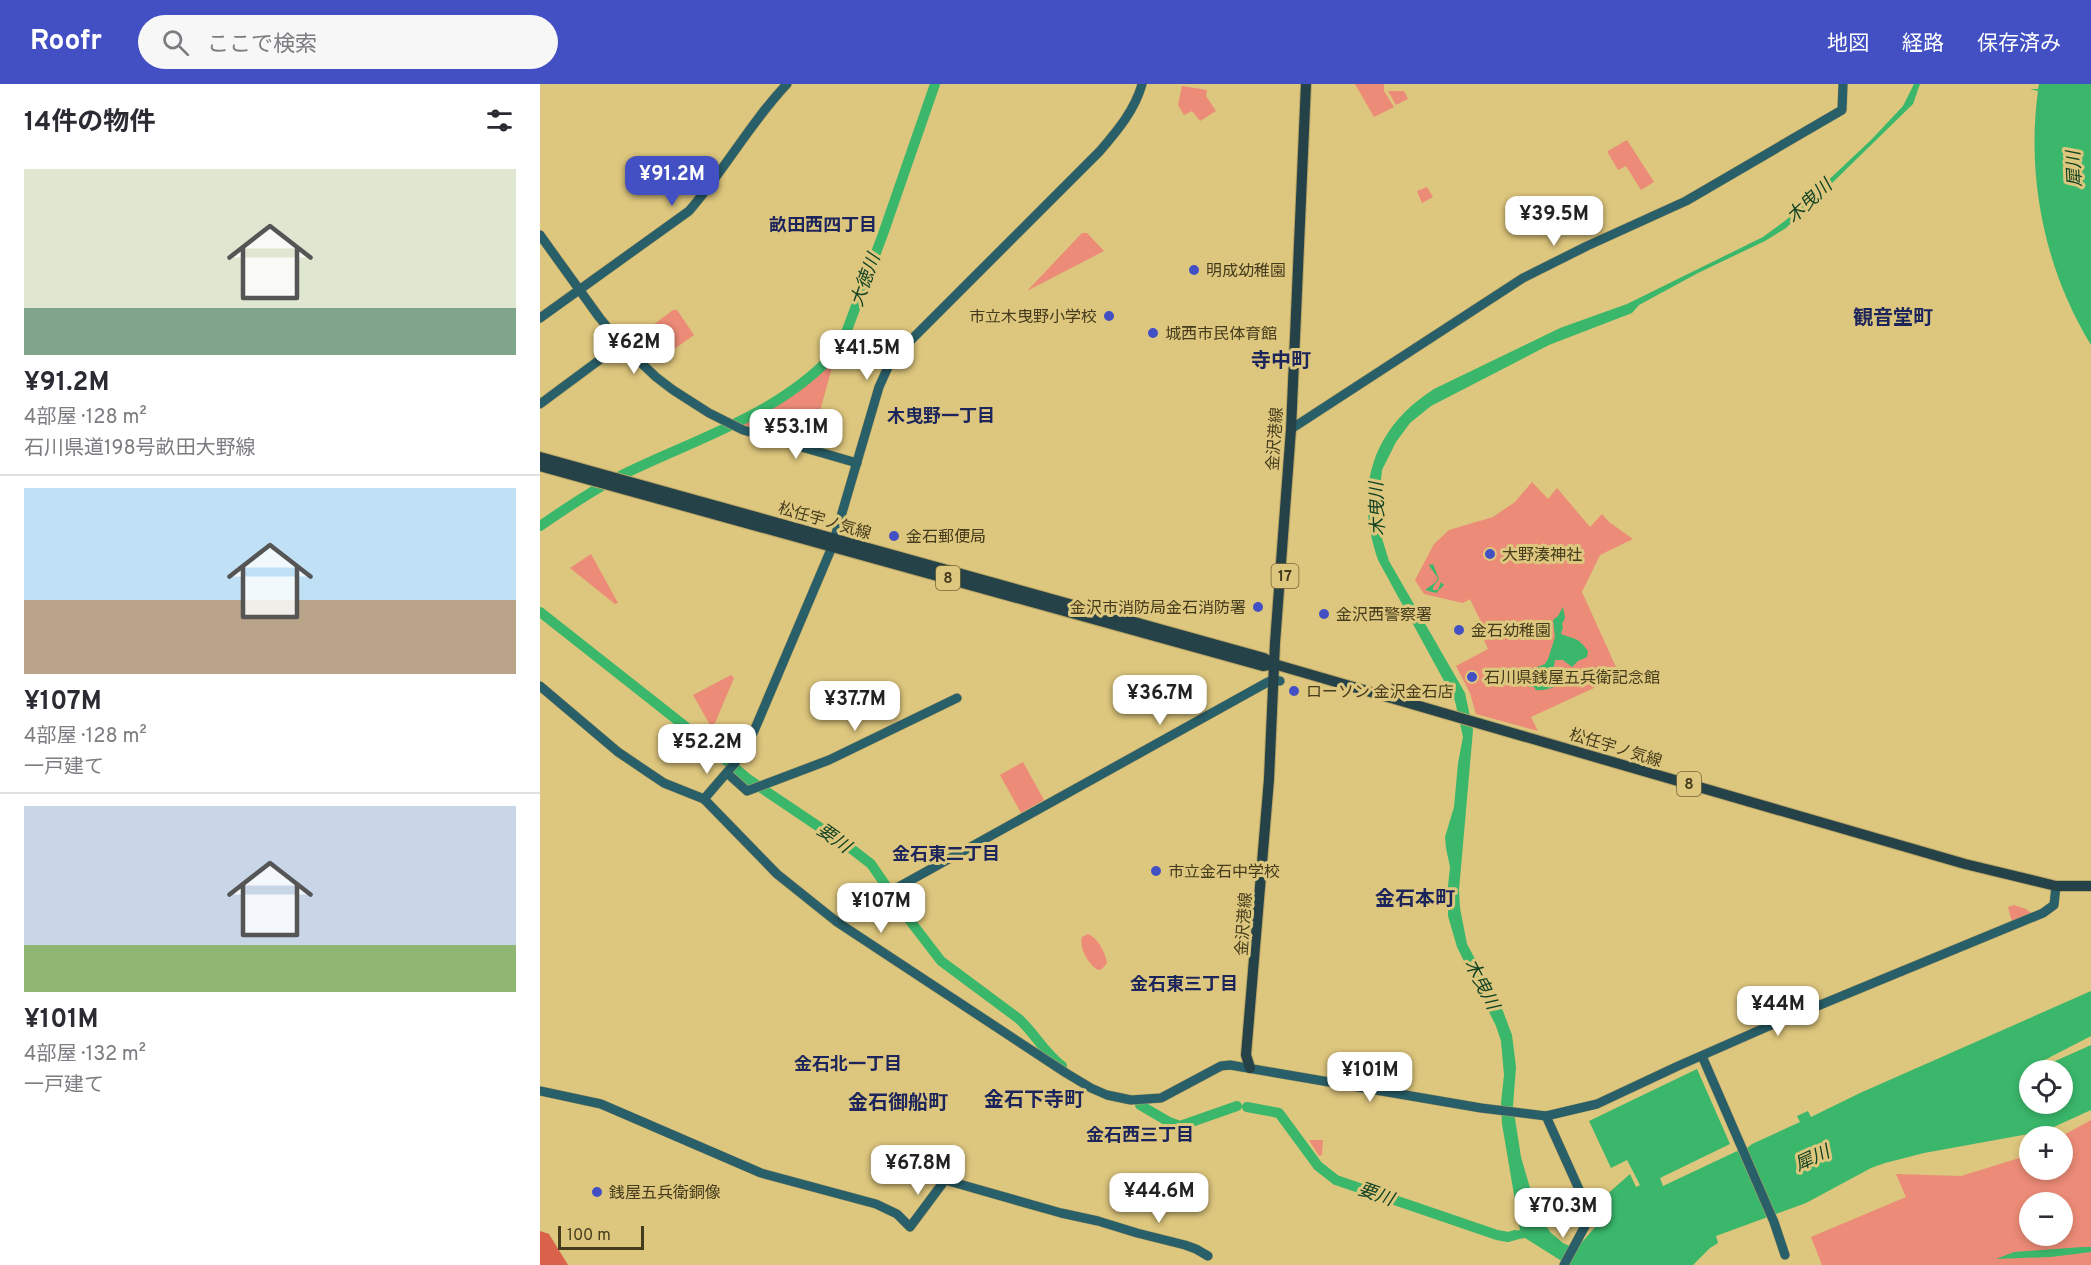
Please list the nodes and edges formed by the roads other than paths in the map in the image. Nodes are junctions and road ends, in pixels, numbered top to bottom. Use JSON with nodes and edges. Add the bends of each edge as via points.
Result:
{"nodes":[{"id":1,"x":788,"y":84,"type":"edge"},
{"id":2,"x":1142,"y":84,"type":"edge"},
{"id":3,"x":1306,"y":84,"type":"edge"},
{"id":4,"x":1312,"y":84,"type":"edge"},
{"id":5,"x":1843,"y":84,"type":"edge"},
{"id":6,"x":540,"y":235,"type":"edge"},
{"id":7,"x":580,"y":290,"type":"junction"},
{"id":8,"x":540,"y":318,"type":"edge"},
{"id":9,"x":621,"y":344,"type":"junction"},
{"id":10,"x":540,"y":404,"type":"edge"},
{"id":11,"x":1293,"y":428,"type":"junction"},
{"id":12,"x":540,"y":457,"type":"edge"},
{"id":13,"x":857,"y":463,"type":"junction"},
{"id":14,"x":540,"y":465,"type":"edge"},
{"id":15,"x":588,"y":475,"type":"junction"},
{"id":16,"x":834,"y":543,"type":"junction"},
{"id":17,"x":1278,"y":664,"type":"junction"},
{"id":18,"x":1277,"y":681,"type":"junction"},
{"id":19,"x":540,"y":686,"type":"edge"},
{"id":20,"x":957,"y":698,"type":"dead end"},
{"id":21,"x":731,"y":768,"type":"junction"},
{"id":22,"x":704,"y":799,"type":"junction"},
{"id":23,"x":2056,"y":886,"type":"junction"},
{"id":24,"x":2091,"y":886,"type":"edge"},
{"id":25,"x":893,"y":890,"type":"dead end"},
{"id":26,"x":1702,"y":1056,"type":"junction"},
{"id":27,"x":1250,"y":1068,"type":"junction"},
{"id":28,"x":540,"y":1091,"type":"edge"},
{"id":29,"x":1546,"y":1116,"type":"junction"},
{"id":30,"x":1785,"y":1255,"type":"dead end"},
{"id":31,"x":1208,"y":1256,"type":"dead end"},
{"id":32,"x":1564,"y":1265,"type":"edge"}],
"edges":[{"from":1,"to":7,"type":"street","via":[[688,211]]},
{"from":2,"to":13,"type":"street","via":[[1130,113],[1100,151],[888,368]]},
{"from":3,"to":11,"type":"main road","name":"金沢港線","number":"17"},
{"from":4,"to":11,"type":"main road","name":"金沢港線","number":"17"},
{"from":5,"to":11,"type":"street","via":[[1842,110],[1686,201],[1523,279]]},
{"from":6,"to":7,"type":"street"},
{"from":7,"to":8,"type":"street"},
{"from":7,"to":9,"type":"street"},
{"from":9,"to":10,"type":"street"},
{"from":9,"to":13,"type":"street","via":[[673,390],[743,430]]},
{"from":11,"to":17,"type":"main road","name":"金沢港線","number":"17"},
{"from":12,"to":15,"type":"main road","name":"松任宇ノ気線","number":"8"},
{"from":13,"to":16,"type":"street"},
{"from":14,"to":15,"type":"main road","name":"松任宇ノ気線","number":"8"},
{"from":15,"to":16,"type":"main road","name":"松任宇ノ気線","number":"8"},
{"from":16,"to":17,"type":"main road","name":"松任宇ノ気線","number":"8","via":[[1263,666]]},
{"from":16,"to":21,"type":"street","via":[[754,731]]},
{"from":17,"to":18,"type":"main road","name":"金沢港線","number":"17"},
{"from":17,"to":23,"type":"main road","name":"松任宇ノ気線","number":"8","via":[[1965,864]]},
{"from":18,"to":25,"type":"street"},
{"from":18,"to":27,"type":"main road","name":"金沢港線","number":"17","via":[[1259,992]]},
{"from":19,"to":22,"type":"street","via":[[652,776]]},
{"from":20,"to":21,"type":"street","via":[[829,760],[760,787],[747,791]]},
{"from":21,"to":22,"type":"street"},
{"from":22,"to":27,"type":"street","via":[[777,874],[837,922],[1091,1088],[1131,1100],[1161,1098],[1221,1066]]},
{"from":23,"to":24,"type":"main road","name":"松任宇ノ気線","number":"8"},
{"from":23,"to":26,"type":"street","via":[[2054,905],[2043,913]]},
{"from":26,"to":29,"type":"street","via":[[1597,1104]]},
{"from":26,"to":30,"type":"street"},
{"from":27,"to":29,"type":"street"},
{"from":28,"to":31,"type":"street","via":[[601,1104],[761,1173],[876,1204],[897,1214],[910,1227],[945,1180],[1191,1247]]},
{"from":29,"to":32,"type":"street","via":[[1587,1206],[1586,1226]]}]}
